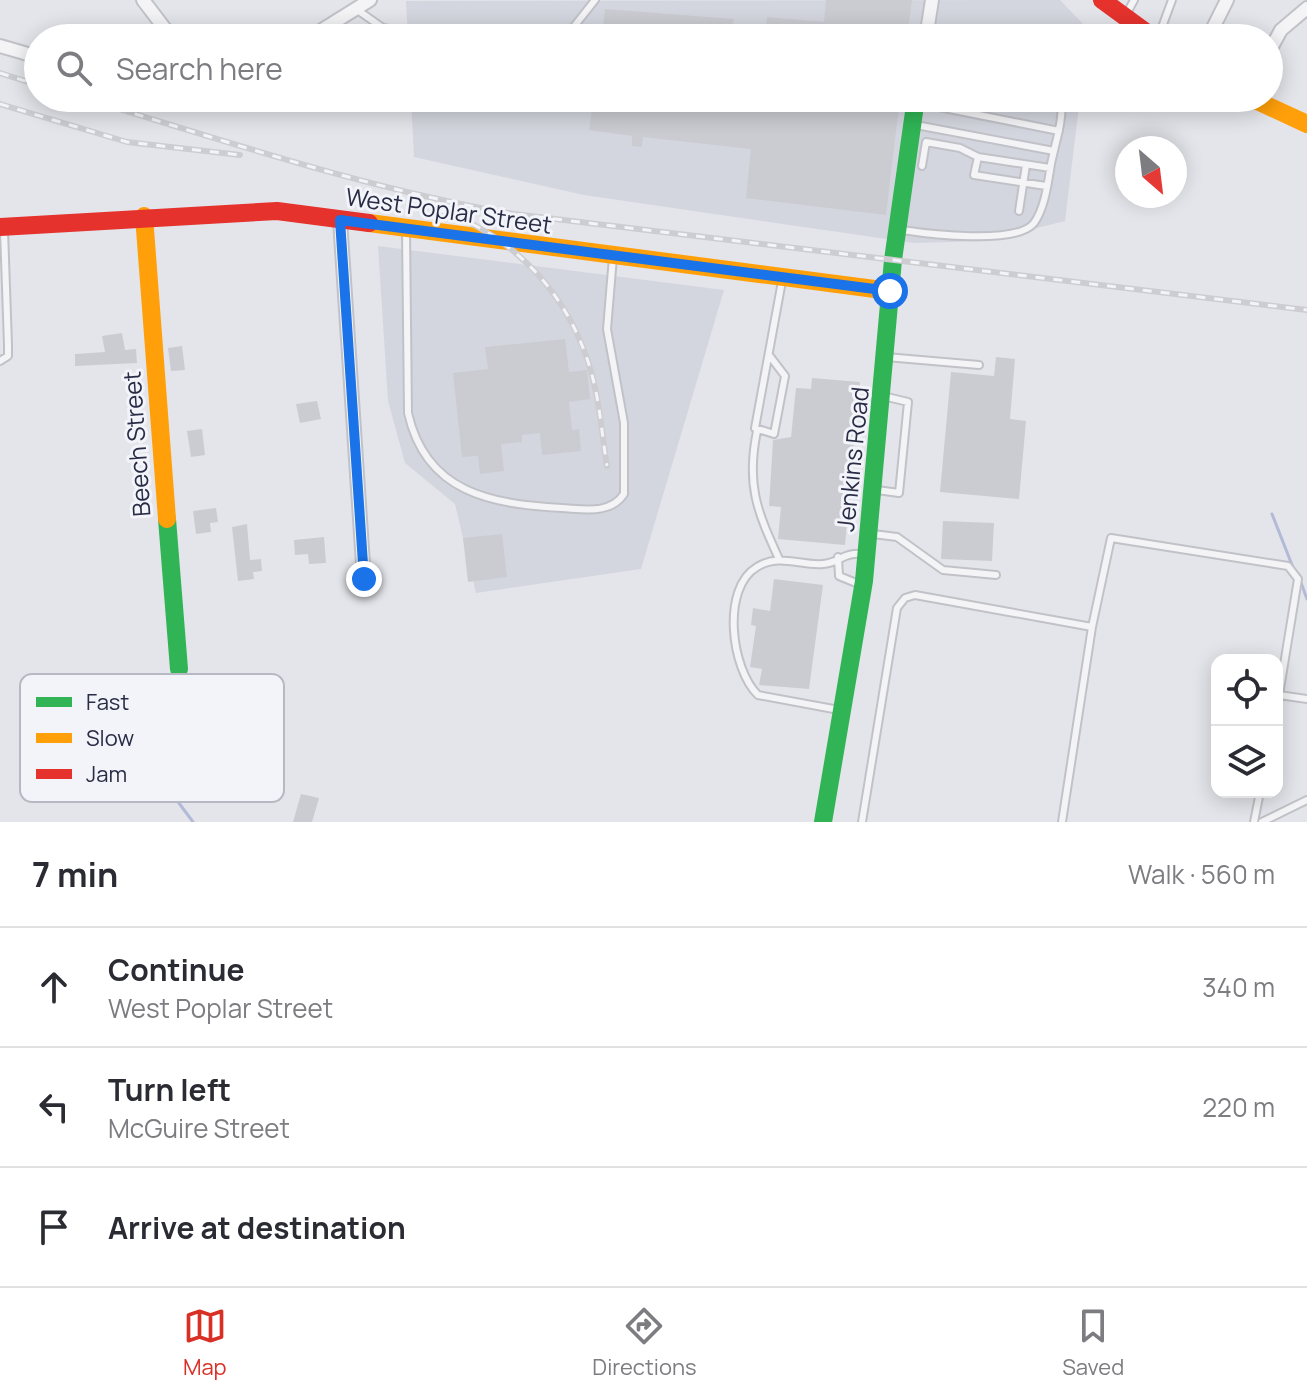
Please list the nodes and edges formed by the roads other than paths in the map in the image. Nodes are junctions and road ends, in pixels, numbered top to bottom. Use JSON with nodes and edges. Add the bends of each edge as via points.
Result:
{"nodes":[{"id":1,"x":143,"y":0,"type":"edge"},
{"id":2,"x":370,"y":0,"type":"edge"},
{"id":3,"x":595,"y":0,"type":"edge"},
{"id":4,"x":932,"y":0,"type":"edge"},
{"id":5,"x":1102,"y":0,"type":"edge"},
{"id":6,"x":1134,"y":0,"type":"edge"},
{"id":7,"x":1172,"y":0,"type":"edge"},
{"id":8,"x":1227,"y":0,"type":"edge"},
{"id":9,"x":1307,"y":8,"type":"edge"},
{"id":10,"x":356,"y":9,"type":"junction"},
{"id":11,"x":1124,"y":18,"type":"junction"},
{"id":12,"x":161,"y":24,"type":"edge"},
{"id":13,"x":332,"y":24,"type":"edge"},
{"id":14,"x":377,"y":24,"type":"edge"},
{"id":15,"x":576,"y":24,"type":"edge"},
{"id":16,"x":928,"y":24,"type":"edge"},
{"id":17,"x":1134,"y":24,"type":"edge"},
{"id":18,"x":1162,"y":24,"type":"edge"},
{"id":19,"x":1215,"y":24,"type":"edge"},
{"id":20,"x":1283,"y":28,"type":"edge"},
{"id":21,"x":0,"y":46,"type":"edge"},
{"id":22,"x":24,"y":53,"type":"edge"},
{"id":23,"x":914,"y":112,"type":"edge"},
{"id":24,"x":971,"y":112,"type":"edge"},
{"id":25,"x":1060,"y":112,"type":"edge"},
{"id":26,"x":1281,"y":112,"type":"edge"},
{"id":27,"x":1307,"y":124,"type":"edge"},
{"id":28,"x":912,"y":125,"type":"junction"},
{"id":29,"x":1059,"y":131,"type":"junction"},
{"id":30,"x":1054,"y":151,"type":"junction"},
{"id":31,"x":978,"y":157,"type":"junction"},
{"id":32,"x":1026,"y":165,"type":"junction"},
{"id":33,"x":922,"y":166,"type":"dead end"},
{"id":34,"x":1050,"y":168,"type":"junction"},
{"id":35,"x":1023,"y":183,"type":"junction"},
{"id":36,"x":1046,"y":186,"type":"junction"},
{"id":37,"x":1019,"y":211,"type":"dead end"},
{"id":38,"x":144,"y":216,"type":"junction"},
{"id":39,"x":340,"y":220,"type":"junction"},
{"id":40,"x":2,"y":227,"type":"edge"},
{"id":41,"x":406,"y":229,"type":"junction"},
{"id":42,"x":898,"y":229,"type":"junction"},
{"id":43,"x":613,"y":257,"type":"junction"},
{"id":44,"x":783,"y":278,"type":"junction"},
{"id":45,"x":890,"y":291,"type":"junction"},
{"id":46,"x":769,"y":355,"type":"junction"},
{"id":47,"x":886,"y":357,"type":"junction"},
{"id":48,"x":0,"y":361,"type":"edge"},
{"id":49,"x":979,"y":365,"type":"dead end"},
{"id":50,"x":883,"y":396,"type":"junction"},
{"id":51,"x":757,"y":431,"type":"junction"},
{"id":52,"x":874,"y":490,"type":"junction"},
{"id":53,"x":869,"y":533,"type":"junction"},
{"id":54,"x":867,"y":554,"type":"junction"},
{"id":55,"x":838,"y":557,"type":"junction"},
{"id":56,"x":779,"y":559,"type":"junction"},
{"id":57,"x":996,"y":575,"type":"dead end"},
{"id":58,"x":364,"y":579,"type":"dead end"},
{"id":59,"x":863,"y":586,"type":"junction"},
{"id":60,"x":1092,"y":627,"type":"junction"},
{"id":61,"x":179,"y":669,"type":"dead end"},
{"id":62,"x":1283,"y":671,"type":"edge"},
{"id":63,"x":1283,"y":696,"type":"edge"},
{"id":64,"x":1307,"y":699,"type":"edge"},
{"id":65,"x":843,"y":711,"type":"junction"},
{"id":66,"x":1259,"y":798,"type":"edge"},
{"id":67,"x":1307,"y":800,"type":"edge"},
{"id":68,"x":823,"y":822,"type":"edge"},
{"id":69,"x":862,"y":822,"type":"edge"},
{"id":70,"x":1062,"y":822,"type":"edge"},
{"id":71,"x":1254,"y":822,"type":"edge"},
{"id":72,"x":1262,"y":822,"type":"edge"}],
"edges":[{"from":1,"to":12,"type":"street"},
{"from":2,"to":10,"type":"street"},
{"from":3,"to":15,"type":"lane"},
{"from":4,"to":16,"type":"street"},
{"from":5,"to":11,"type":"street"},
{"from":6,"to":11,"type":"lane"},
{"from":7,"to":18,"type":"lane"},
{"from":8,"to":19,"type":"street"},
{"from":9,"to":20,"type":"street"},
{"from":10,"to":13,"type":"street"},
{"from":10,"to":14,"type":"lane"},
{"from":11,"to":17,"type":"street"},
{"from":21,"to":22,"type":"street"},
{"from":23,"to":28,"type":"street","name":"Jenkins Road"},
{"from":24,"to":29,"type":"lane"},
{"from":25,"to":29,"type":"lane"},
{"from":26,"to":27,"type":"street"},
{"from":28,"to":30,"type":"lane"},
{"from":28,"to":42,"type":"street","name":"Jenkins Road"},
{"from":29,"to":30,"type":"lane"},
{"from":30,"to":34,"type":"lane"},
{"from":31,"to":32,"type":"lane"},
{"from":31,"to":33,"type":"lane","via":[[926,142]]},
{"from":31,"to":35,"type":"lane","via":[[974,175]]},
{"from":32,"to":34,"type":"lane"},
{"from":32,"to":35,"type":"lane"},
{"from":34,"to":36,"type":"lane"},
{"from":35,"to":36,"type":"lane"},
{"from":35,"to":37,"type":"lane"},
{"from":36,"to":42,"type":"lane","via":[[1033,224],[1018,233],[948,235]]},
{"from":38,"to":39,"type":"street","name":"West Poplar Street","via":[[277,211]]},
{"from":38,"to":40,"type":"street","name":"West Poplar Street"},
{"from":38,"to":61,"type":"street","name":"Beech Street"},
{"from":39,"to":41,"type":"street","name":"West Poplar Street"},
{"from":39,"to":58,"type":"street"},
{"from":40,"to":48,"type":"lane","via":[[8,356]]},
{"from":41,"to":43,"type":"street","name":"West Poplar Street"},
{"from":41,"to":43,"type":"lane","via":[[408,413],[413,433],[431,464],[450,480],[484,499],[512,505],[597,509],[619,502],[624,494],[624,423],[607,329]]},
{"from":42,"to":45,"type":"street","name":"Jenkins Road"},
{"from":43,"to":44,"type":"street","name":"West Poplar Street"},
{"from":44,"to":45,"type":"street","name":"West Poplar Street"},
{"from":44,"to":46,"type":"lane"},
{"from":45,"to":47,"type":"street","name":"Jenkins Road"},
{"from":46,"to":51,"type":"lane"},
{"from":46,"to":51,"type":"lane","via":[[785,376],[779,417],[776,433]]},
{"from":47,"to":49,"type":"lane"},
{"from":47,"to":50,"type":"street","name":"Jenkins Road"},
{"from":50,"to":52,"type":"street","name":"Jenkins Road"},
{"from":50,"to":52,"type":"lane","via":[[908,402],[899,493]]},
{"from":51,"to":56,"type":"lane","via":[[754,500]]},
{"from":52,"to":53,"type":"street","name":"Jenkins Road"},
{"from":53,"to":54,"type":"street","name":"Jenkins Road"},
{"from":53,"to":57,"type":"lane","via":[[897,537],[943,570]]},
{"from":54,"to":55,"type":"lane"},
{"from":54,"to":59,"type":"street","name":"Jenkins Road"},
{"from":55,"to":56,"type":"lane","via":[[825,564]]},
{"from":55,"to":59,"type":"lane","via":[[839,576]]},
{"from":56,"to":65,"type":"lane","via":[[744,576],[735,599],[734,639],[742,676],[758,695]]},
{"from":59,"to":65,"type":"street","name":"Jenkins Road"},
{"from":60,"to":62,"type":"lane","via":[[1111,538],[1288,566],[1298,579]]},
{"from":60,"to":69,"type":"lane","via":[[915,595],[905,598],[897,608]]},
{"from":60,"to":70,"type":"lane"},
{"from":63,"to":64,"type":"lane"},
{"from":65,"to":68,"type":"street","name":"Jenkins Road"},
{"from":66,"to":71,"type":"lane"},
{"from":67,"to":72,"type":"lane"}]}
